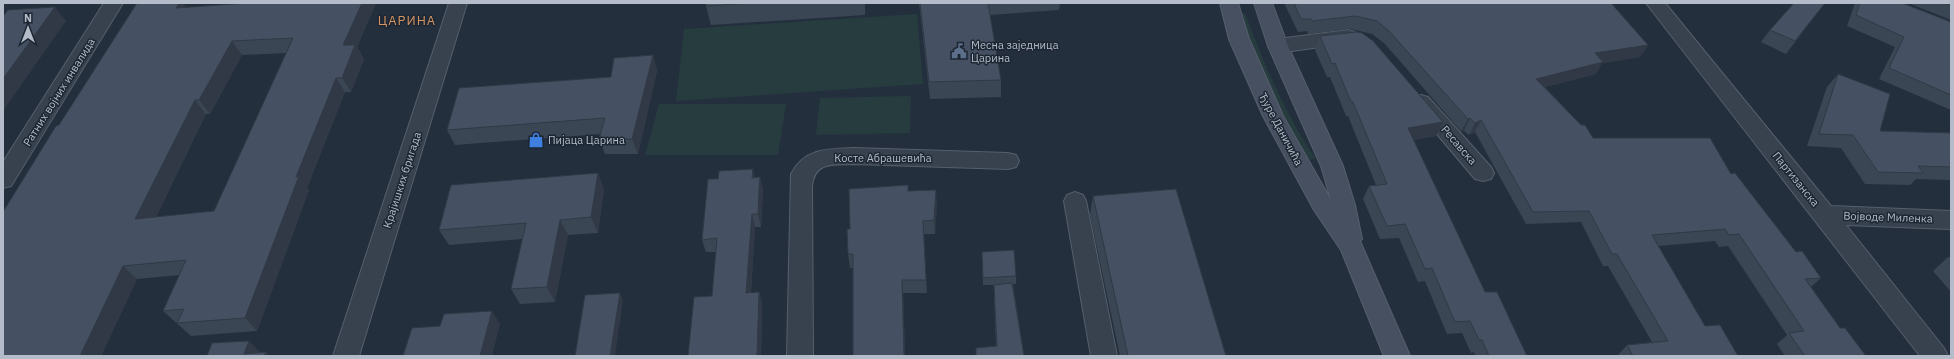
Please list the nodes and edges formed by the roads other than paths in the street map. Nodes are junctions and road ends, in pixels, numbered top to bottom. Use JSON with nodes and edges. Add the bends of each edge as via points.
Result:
{"nodes":[{"id":1,"x":114,"y":3,"type":"edge"},
{"id":2,"x":458,"y":3,"type":"edge"},
{"id":3,"x":1230,"y":3,"type":"edge"},
{"id":4,"x":1263,"y":3,"type":"edge"},
{"id":5,"x":1655,"y":3,"type":"edge"},
{"id":6,"x":1364,"y":40,"type":"edge"},
{"id":7,"x":1278,"y":46,"type":"junction"},
{"id":8,"x":1406,"y":85,"type":"edge"},
{"id":9,"x":1008,"y":161,"type":"dead end"},
{"id":10,"x":1483,"y":174,"type":"dead end"},
{"id":11,"x":3,"y":180,"type":"edge"},
{"id":12,"x":1075,"y":201,"type":"dead end"},
{"id":13,"x":1825,"y":215,"type":"junction"},
{"id":14,"x":1951,"y":220,"type":"edge"},
{"id":15,"x":1350,"y":246,"type":"junction"},
{"id":16,"x":346,"y":356,"type":"edge"},
{"id":17,"x":800,"y":356,"type":"edge"},
{"id":18,"x":1104,"y":356,"type":"edge"},
{"id":19,"x":1397,"y":356,"type":"edge"},
{"id":20,"x":1935,"y":356,"type":"edge"}],
"edges":[{"from":1,"to":11,"type":"street","name":"Ратних војних инвалида"},
{"from":2,"to":16,"type":"street","name":"Крајишких бригада"},
{"from":3,"to":15,"type":"street","name":"Ђуре Даничића","via":[[1239,39],[1273,116],[1322,204]]},
{"from":4,"to":7,"type":"street","name":"Ђуре Даничића"},
{"from":5,"to":13,"type":"street","name":"Партизанска"},
{"from":6,"to":7,"type":"street","via":[[1351,37]]},
{"from":7,"to":15,"type":"street","name":"Ђуре Даничића","via":[[1332,166],[1344,205]]},
{"from":8,"to":10,"type":"street","name":"Ресавска"},
{"from":9,"to":17,"type":"street","name":"Косте Абрашевића","via":[[854,156],[816,160],[808,166],[802,174],[801,187]]},
{"from":12,"to":18,"type":"street"},
{"from":13,"to":14,"type":"street","name":"Војводе Миленка"},
{"from":13,"to":20,"type":"street","name":"Партизанска"},
{"from":15,"to":19,"type":"street","name":"Ђуре Даничића"}]}
